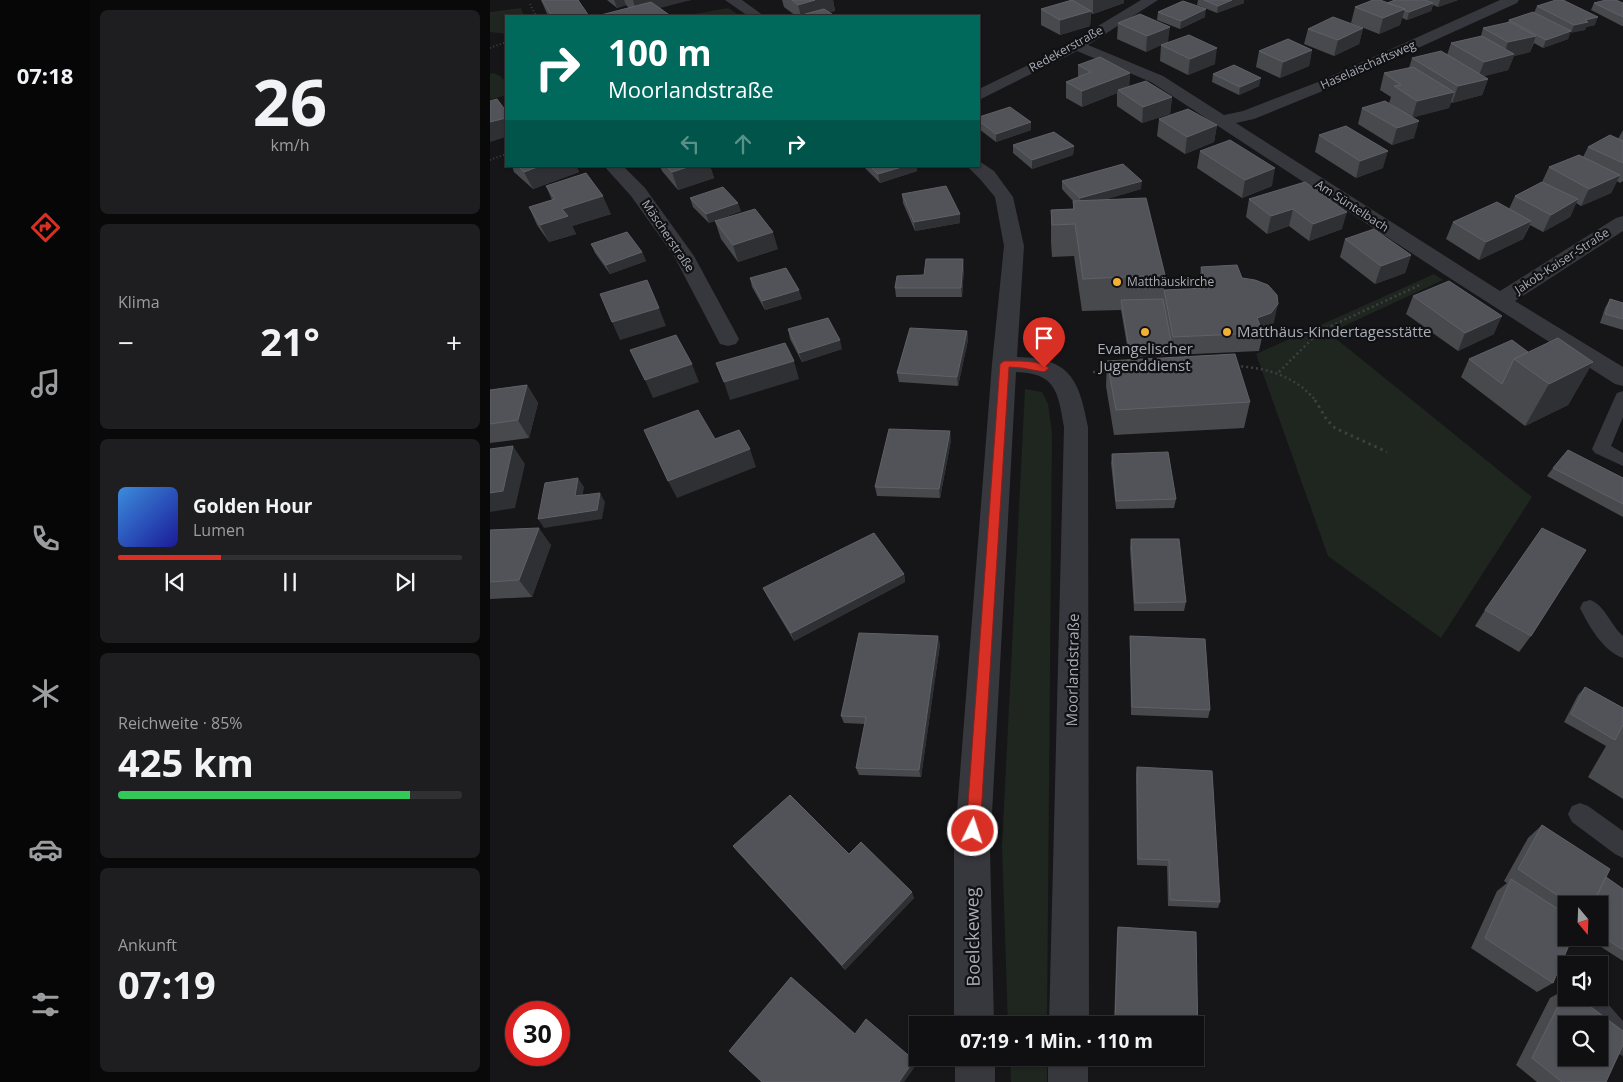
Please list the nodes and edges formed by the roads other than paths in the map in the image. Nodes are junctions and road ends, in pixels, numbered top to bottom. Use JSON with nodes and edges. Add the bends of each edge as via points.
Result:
{"nodes":[{"id":1,"x":1151,"y":0,"type":"edge"},
{"id":2,"x":1512,"y":0,"type":"edge"},
{"id":3,"x":737,"y":1,"type":"edge"},
{"id":4,"x":756,"y":15,"type":"edge"},
{"id":5,"x":1075,"y":44,"type":"junction"},
{"id":6,"x":980,"y":94,"type":"edge"},
{"id":7,"x":1220,"y":121,"type":"junction"},
{"id":8,"x":614,"y":167,"type":"edge"},
{"id":9,"x":977,"y":167,"type":"edge"},
{"id":10,"x":1623,"y":222,"type":"edge"},
{"id":11,"x":1501,"y":300,"type":"junction"},
{"id":12,"x":728,"y":338,"type":"dead end"},
{"id":13,"x":1004,"y":364,"type":"junction"},
{"id":14,"x":1623,"y":378,"type":"edge"},
{"id":15,"x":1623,"y":397,"type":"edge"},
{"id":16,"x":1623,"y":460,"type":"edge"},
{"id":17,"x":1590,"y":608,"type":"dead end"},
{"id":18,"x":1623,"y":649,"type":"edge"},
{"id":19,"x":1580,"y":814,"type":"dead end"},
{"id":20,"x":1623,"y":846,"type":"edge"},
{"id":21,"x":1592,"y":1006,"type":"edge"},
{"id":22,"x":974,"y":1016,"type":"edge"},
{"id":23,"x":1069,"y":1016,"type":"edge"},
{"id":24,"x":1623,"y":1042,"type":"edge"},
{"id":25,"x":975,"y":1066,"type":"edge"},
{"id":26,"x":1068,"y":1066,"type":"edge"},
{"id":27,"x":975,"y":1082,"type":"edge"},
{"id":28,"x":1068,"y":1082,"type":"edge"}],
"edges":[{"from":1,"to":5,"type":"street","name":"Redekerstraße"},
{"from":2,"to":7,"type":"street","name":"Haselaischaftsweg","via":[[1324,85],[1248,115]]},
{"from":3,"to":4,"type":"street"},
{"from":5,"to":6,"type":"street","name":"Redekerstraße"},
{"from":5,"to":7,"type":"street","name":"Am Süntelbach","via":[[1156,79]]},
{"from":7,"to":11,"type":"street","name":"Am Süntelbach"},
{"from":8,"to":12,"type":"street","name":"Mäscherstraße","via":[[638,192],[684,256]]},
{"from":9,"to":13,"type":"street","via":[[1004,196],[1014,246]]},
{"from":10,"to":11,"type":"street","name":"Jakob-Kaiser-Straße"},
{"from":11,"to":14,"type":"street","name":"Am Süntelbach"},
{"from":13,"to":22,"type":"street","name":"Boelckeweg","via":[[972,850]]},
{"from":13,"to":23,"type":"street","name":"Moorlandstraße","via":[[1044,368],[1056,374],[1064,381],[1071,396],[1076,427]]},
{"from":15,"to":16,"type":"lane","via":[[1601,449]]},
{"from":17,"to":18,"type":"lane","via":[[1608,636]]},
{"from":19,"to":20,"type":"lane"},
{"from":21,"to":24,"type":"lane"},
{"from":25,"to":27,"type":"street"},
{"from":26,"to":28,"type":"street"}]}
